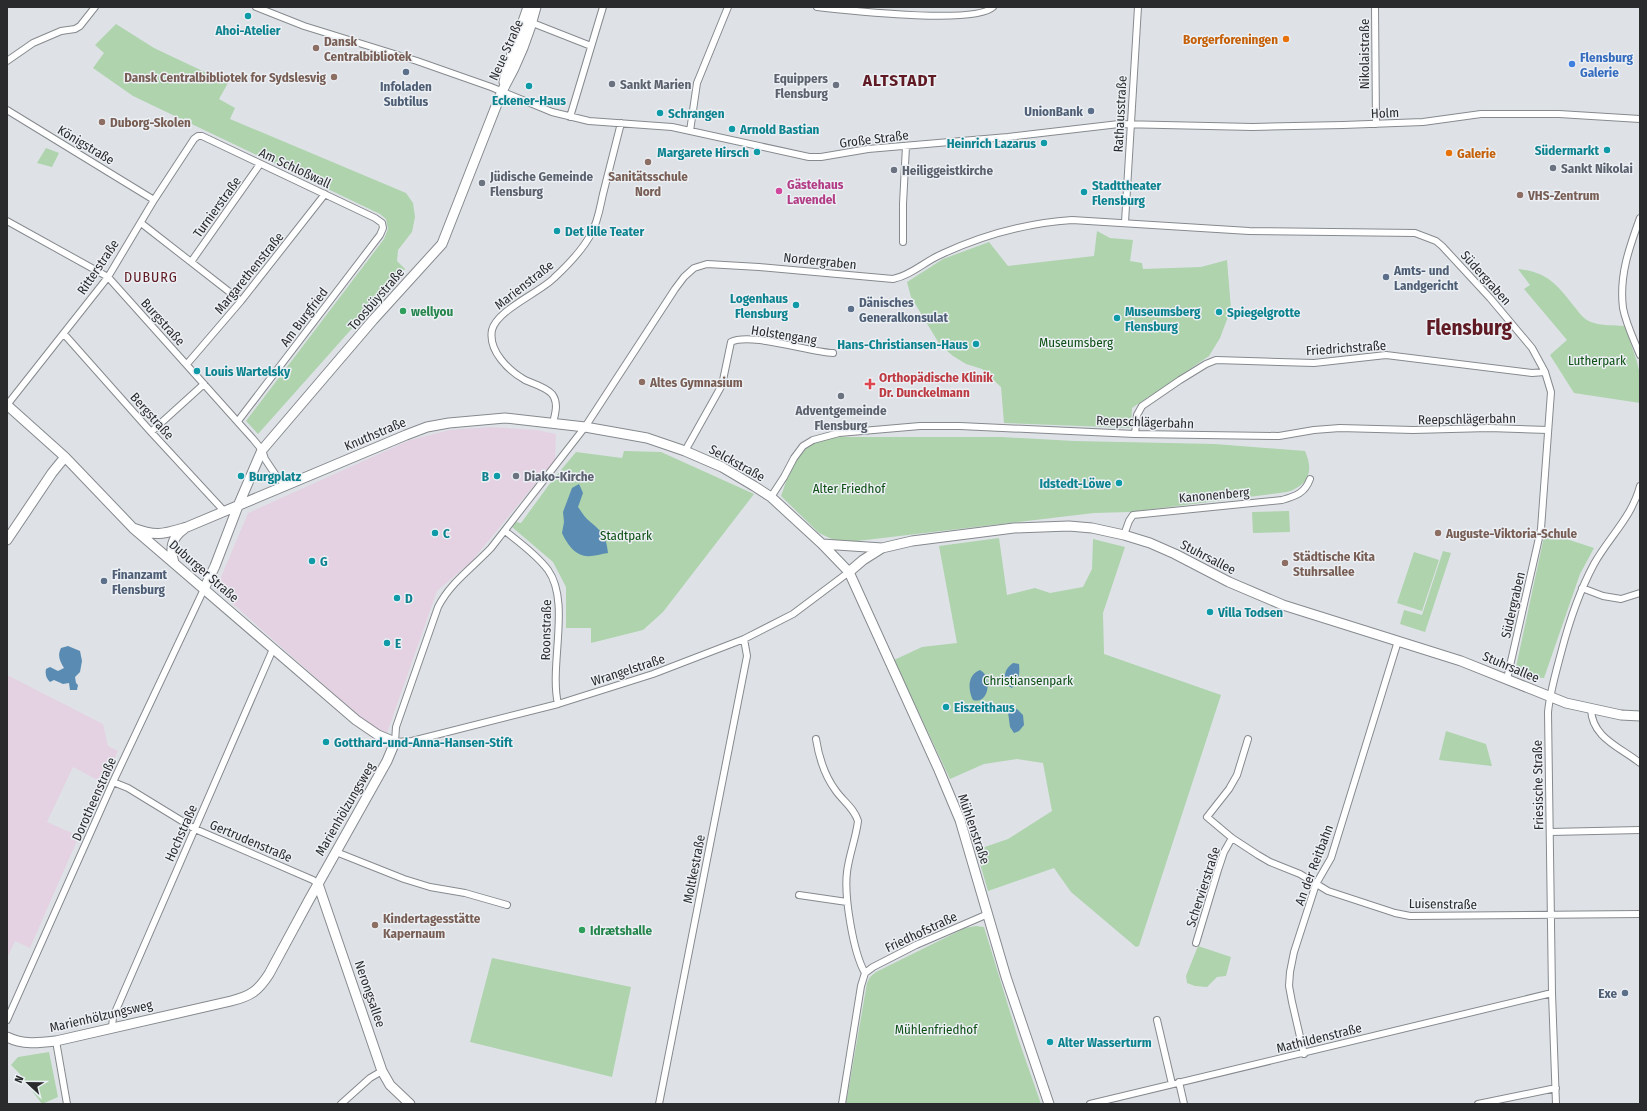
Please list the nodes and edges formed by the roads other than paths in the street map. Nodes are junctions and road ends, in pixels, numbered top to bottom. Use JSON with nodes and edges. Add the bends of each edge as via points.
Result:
{"nodes":[{"id":1,"x":95,"y":7,"type":"edge"},
{"id":2,"x":256,"y":7,"type":"edge"},
{"id":3,"x":528,"y":7,"type":"edge"},
{"id":4,"x":536,"y":7,"type":"edge"},
{"id":5,"x":604,"y":7,"type":"edge"},
{"id":6,"x":728,"y":7,"type":"edge"},
{"id":7,"x":817,"y":7,"type":"edge"},
{"id":8,"x":993,"y":7,"type":"edge"},
{"id":9,"x":1138,"y":7,"type":"edge"},
{"id":10,"x":1375,"y":7,"type":"edge"},
{"id":11,"x":528,"y":22,"type":"junction"},
{"id":12,"x":591,"y":46,"type":"junction"},
{"id":13,"x":7,"y":61,"type":"edge"},
{"id":14,"x":502,"y":91,"type":"junction"},
{"id":15,"x":7,"y":110,"type":"edge"},
{"id":16,"x":570,"y":117,"type":"junction"},
{"id":17,"x":1640,"y":119,"type":"edge"},
{"id":18,"x":621,"y":123,"type":"junction"},
{"id":19,"x":1131,"y":123,"type":"junction"},
{"id":20,"x":1376,"y":124,"type":"junction"},
{"id":21,"x":690,"y":130,"type":"junction"},
{"id":22,"x":198,"y":136,"type":"joint"},
{"id":23,"x":906,"y":146,"type":"junction"},
{"id":24,"x":260,"y":164,"type":"junction"},
{"id":25,"x":325,"y":194,"type":"junction"},
{"id":26,"x":154,"y":200,"type":"junction"},
{"id":27,"x":1640,"y":218,"type":"edge"},
{"id":28,"x":7,"y":221,"type":"edge"},
{"id":29,"x":1125,"y":222,"type":"junction"},
{"id":30,"x":140,"y":223,"type":"junction"},
{"id":31,"x":382,"y":223,"type":"joint"},
{"id":32,"x":903,"y":242,"type":"dead end"},
{"id":33,"x":191,"y":262,"type":"junction"},
{"id":34,"x":108,"y":277,"type":"junction"},
{"id":35,"x":241,"y":301,"type":"junction"},
{"id":36,"x":64,"y":334,"type":"junction"},
{"id":37,"x":833,"y":353,"type":"dead end"},
{"id":38,"x":1640,"y":355,"type":"edge"},
{"id":39,"x":187,"y":364,"type":"junction"},
{"id":40,"x":1546,"y":372,"type":"junction"},
{"id":41,"x":204,"y":384,"type":"junction"},
{"id":42,"x":7,"y":405,"type":"edge"},
{"id":43,"x":238,"y":421,"type":"junction"},
{"id":44,"x":554,"y":423,"type":"junction"},
{"id":45,"x":585,"y":427,"type":"junction"},
{"id":46,"x":1548,"y":430,"type":"junction"},
{"id":47,"x":151,"y":432,"type":"junction"},
{"id":48,"x":1135,"y":434,"type":"junction"},
{"id":49,"x":262,"y":450,"type":"junction"},
{"id":50,"x":685,"y":451,"type":"junction"},
{"id":51,"x":65,"y":457,"type":"junction"},
{"id":52,"x":1310,"y":479,"type":"dead end"},
{"id":53,"x":286,"y":486,"type":"junction"},
{"id":54,"x":1640,"y":486,"type":"edge"},
{"id":55,"x":771,"y":497,"type":"junction"},
{"id":56,"x":238,"y":506,"type":"junction"},
{"id":57,"x":225,"y":512,"type":"junction"},
{"id":58,"x":187,"y":527,"type":"junction"},
{"id":59,"x":133,"y":528,"type":"junction"},
{"id":60,"x":505,"y":530,"type":"junction"},
{"id":61,"x":1124,"y":535,"type":"junction"},
{"id":62,"x":7,"y":540,"type":"edge"},
{"id":63,"x":822,"y":544,"type":"junction"},
{"id":64,"x":882,"y":548,"type":"junction"},
{"id":65,"x":174,"y":563,"type":"junction"},
{"id":66,"x":848,"y":572,"type":"junction"},
{"id":67,"x":1582,"y":588,"type":"junction"},
{"id":68,"x":204,"y":589,"type":"junction"},
{"id":69,"x":1640,"y":593,"type":"edge"},
{"id":70,"x":744,"y":639,"type":"junction"},
{"id":71,"x":1398,"y":642,"type":"junction"},
{"id":72,"x":273,"y":649,"type":"junction"},
{"id":73,"x":1507,"y":679,"type":"junction"},
{"id":74,"x":1550,"y":698,"type":"junction"},
{"id":75,"x":558,"y":704,"type":"junction"},
{"id":76,"x":1591,"y":709,"type":"junction"},
{"id":77,"x":1640,"y":716,"type":"edge"},
{"id":78,"x":816,"y":739,"type":"dead end"},
{"id":79,"x":1248,"y":739,"type":"dead end"},
{"id":80,"x":395,"y":742,"type":"junction"},
{"id":81,"x":1640,"y":763,"type":"edge"},
{"id":82,"x":113,"y":782,"type":"junction"},
{"id":83,"x":195,"y":830,"type":"junction"},
{"id":84,"x":1640,"y":830,"type":"edge"},
{"id":85,"x":1550,"y":832,"type":"junction"},
{"id":86,"x":1232,"y":838,"type":"junction"},
{"id":87,"x":336,"y":852,"type":"junction"},
{"id":88,"x":318,"y":884,"type":"junction"},
{"id":89,"x":1316,"y":884,"type":"junction"},
{"id":90,"x":799,"y":895,"type":"dead end"},
{"id":91,"x":846,"y":902,"type":"junction"},
{"id":92,"x":507,"y":904,"type":"dead end"},
{"id":93,"x":988,"y":914,"type":"junction"},
{"id":94,"x":1550,"y":914,"type":"junction"},
{"id":95,"x":1640,"y":914,"type":"edge"},
{"id":96,"x":1196,"y":943,"type":"dead end"},
{"id":97,"x":865,"y":973,"type":"junction"},
{"id":98,"x":1552,"y":992,"type":"junction"},
{"id":99,"x":7,"y":1020,"type":"edge"},
{"id":100,"x":1157,"y":1020,"type":"dead end"},
{"id":101,"x":112,"y":1027,"type":"junction"},
{"id":102,"x":7,"y":1037,"type":"edge"},
{"id":103,"x":56,"y":1041,"type":"junction"},
{"id":104,"x":1304,"y":1054,"type":"junction"},
{"id":105,"x":382,"y":1071,"type":"junction"},
{"id":106,"x":1179,"y":1082,"type":"junction"},
{"id":107,"x":1172,"y":1084,"type":"junction"},
{"id":108,"x":1556,"y":1088,"type":"junction"},
{"id":109,"x":67,"y":1104,"type":"edge"},
{"id":110,"x":341,"y":1104,"type":"edge"},
{"id":111,"x":410,"y":1104,"type":"edge"},
{"id":112,"x":659,"y":1104,"type":"edge"},
{"id":113,"x":842,"y":1104,"type":"edge"},
{"id":114,"x":1049,"y":1104,"type":"edge"},
{"id":115,"x":1090,"y":1104,"type":"edge"},
{"id":116,"x":1184,"y":1104,"type":"edge"},
{"id":117,"x":1478,"y":1104,"type":"edge"},
{"id":118,"x":1556,"y":1104,"type":"edge"}],
"edges":[{"from":1,"to":13,"type":"street","via":[[80,26],[52,34],[33,43]]},
{"from":2,"to":14,"type":"street","name":"Große Straße","via":[[304,26]]},
{"from":3,"to":11,"type":"main road","name":"Neue Straße"},
{"from":4,"to":11,"type":"main road","name":"Neue Straße"},
{"from":5,"to":12,"type":"street"},
{"from":6,"to":21,"type":"street","via":[[699,79]]},
{"from":7,"to":8,"type":"street","via":[[902,15],[962,15],[982,13]]},
{"from":9,"to":19,"type":"street","name":"Rathausstraße"},
{"from":10,"to":20,"type":"street","name":"Nikolaistraße"},
{"from":11,"to":12,"type":"street"},
{"from":11,"to":14,"type":"main road","name":"Neue Straße","via":[[513,71]]},
{"from":12,"to":16,"type":"street"},
{"from":14,"to":16,"type":"street","name":"Große Straße"},
{"from":14,"to":49,"type":"main road","name":"Toosbüystraße","via":[[442,244]]},
{"from":15,"to":26,"type":"street","name":"Königstraße"},
{"from":16,"to":18,"type":"street","name":"Große Straße"},
{"from":17,"to":20,"type":"street","name":"Holm","via":[[1559,114],[1481,114],[1439,121]]},
{"from":18,"to":21,"type":"street","name":"Große Straße"},
{"from":18,"to":44,"type":"street","name":"Marienstraße","via":[[596,223],[587,241],[576,256],[539,291],[504,313],[492,331],[495,349],[506,366],[552,395],[556,402]]},
{"from":19,"to":20,"type":"street","name":"Holm","via":[[1253,127]]},
{"from":19,"to":23,"type":"street","name":"Große Straße"},
{"from":19,"to":29,"type":"street","name":"Rathausstraße"},
{"from":21,"to":23,"type":"street","name":"Große Straße","via":[[809,157]]},
{"from":22,"to":24,"type":"street","name":"Am Schloßwall"},
{"from":22,"to":26,"type":"street","name":"Ritterstraße"},
{"from":23,"to":32,"type":"street"},
{"from":24,"to":25,"type":"street","name":"Am Schloßwall"},
{"from":24,"to":33,"type":"street","name":"Turnierstraße"},
{"from":25,"to":31,"type":"street","name":"Am Schloßwall"},
{"from":25,"to":35,"type":"street","name":"Margarethenstraße"},
{"from":26,"to":30,"type":"street","name":"Ritterstraße"},
{"from":27,"to":38,"type":"street","via":[[1624,266],[1622,286],[1623,308]]},
{"from":28,"to":34,"type":"street","name":"Burgstraße"},
{"from":29,"to":40,"type":"street","name":"Südergraben","via":[[1249,231],[1423,235],[1442,246],[1490,298],[1532,348]]},
{"from":29,"to":45,"type":"street","name":"Nordergraben","via":[[1055,221],[989,235],[941,254],[909,274],[894,279],[759,266],[707,264],[694,268],[675,289]]},
{"from":30,"to":33,"type":"street"},
{"from":30,"to":34,"type":"street","name":"Ritterstraße"},
{"from":31,"to":43,"type":"street","name":"Am Burgfried","via":[[380,235]]},
{"from":33,"to":35,"type":"street"},
{"from":34,"to":36,"type":"street","name":"Ritterstraße"},
{"from":34,"to":39,"type":"street","name":"Burgstraße"},
{"from":35,"to":39,"type":"street","name":"Margarethenstraße"},
{"from":36,"to":42,"type":"street","name":"Ritterstraße"},
{"from":36,"to":47,"type":"street","name":"Bergstraße"},
{"from":37,"to":50,"type":"street","name":"Holstengang","via":[[772,342],[736,339],[731,342],[722,385]]},
{"from":39,"to":41,"type":"street","name":"Burgstraße"},
{"from":40,"to":46,"type":"street","name":"Südergraben","via":[[1551,392]]},
{"from":40,"to":48,"type":"street","name":"Friedrichstraße","via":[[1532,373],[1386,355],[1314,363],[1216,360],[1180,380],[1142,406],[1137,415]]},
{"from":41,"to":43,"type":"street","name":"Burgstraße"},
{"from":41,"to":47,"type":"street"},
{"from":42,"to":51,"type":"main road","name":"Duburger Straße"},
{"from":43,"to":49,"type":"street","name":"Burgstraße"},
{"from":44,"to":45,"type":"main road","name":"Knuthstraße"},
{"from":44,"to":53,"type":"main road","name":"Knuthstraße","via":[[505,418],[428,427]]},
{"from":45,"to":50,"type":"main road","name":"Selckstraße","via":[[647,438]]},
{"from":45,"to":60,"type":"street","name":"Marienhölzungsweg"},
{"from":46,"to":48,"type":"street","name":"Reepschlägerbahn","via":[[1340,428],[1279,436]]},
{"from":46,"to":73,"type":"street","name":"Südergraben","via":[[1541,528]]},
{"from":47,"to":57,"type":"street","name":"Bergstraße"},
{"from":48,"to":55,"type":"street","name":"Reepschlägerbahn","via":[[933,426],[821,437],[803,446]]},
{"from":49,"to":53,"type":"street","via":[[265,460]]},
{"from":49,"to":56,"type":"main road","name":"Toosbüystraße"},
{"from":50,"to":55,"type":"main road","name":"Selckstraße","via":[[722,467]]},
{"from":51,"to":59,"type":"main road","name":"Duburger Straße"},
{"from":51,"to":62,"type":"main road"},
{"from":52,"to":61,"type":"street","name":"Kanonenberg","via":[[1308,486],[1300,494],[1282,500],[1133,515]]},
{"from":53,"to":56,"type":"main road","name":"Knuthstraße"},
{"from":54,"to":67,"type":"street","name":"Friesische Straße","via":[[1632,509],[1595,563]]},
{"from":55,"to":63,"type":"main road","name":"Selckstraße"},
{"from":56,"to":57,"type":"main road","name":"Knuthstraße"},
{"from":56,"to":68,"type":"main road"},
{"from":57,"to":58,"type":"main road","name":"Knuthstraße"},
{"from":58,"to":59,"type":"main road","name":"Knuthstraße","via":[[160,535],[148,534]]},
{"from":58,"to":65,"type":"main road","name":"Knuthstraße","via":[[179,532],[171,547]]},
{"from":59,"to":65,"type":"main road","name":"Duburger Straße"},
{"from":60,"to":75,"type":"street","name":"Roonstraße","via":[[539,560],[555,582],[559,603],[556,688]]},
{"from":60,"to":80,"type":"street","name":"Marienhölzungsweg","via":[[474,566],[444,594],[396,727]]},
{"from":61,"to":64,"type":"main road","name":"Stuhrsallee","via":[[1092,528],[1047,526],[1014,528]]},
{"from":61,"to":71,"type":"main road","name":"Stuhrsallee","via":[[1175,554],[1228,582],[1283,605]]},
{"from":63,"to":64,"type":"main road"},
{"from":63,"to":66,"type":"main road","name":"Selckstraße"},
{"from":64,"to":66,"type":"main road","name":"Stuhrsallee"},
{"from":65,"to":68,"type":"main road","name":"Duburger Straße"},
{"from":66,"to":70,"type":"street","name":"Wrangelstraße","via":[[793,614]]},
{"from":66,"to":93,"type":"main road","name":"Mühlenstraße","via":[[960,820]]},
{"from":67,"to":69,"type":"street","via":[[1621,599]]},
{"from":67,"to":74,"type":"street","name":"Friesische Straße","via":[[1567,632]]},
{"from":68,"to":72,"type":"main road","name":"Duburger Straße"},
{"from":68,"to":82,"type":"street","name":"Dorotheenstraße"},
{"from":70,"to":75,"type":"street","name":"Wrangelstraße","via":[[653,674]]},
{"from":70,"to":112,"type":"street","name":"Moltkestraße","via":[[747,656]]},
{"from":71,"to":73,"type":"main road","name":"Stuhrsallee","via":[[1461,661]]},
{"from":71,"to":89,"type":"street","name":"An der Reitbahn","via":[[1331,858]]},
{"from":72,"to":80,"type":"main road","name":"Duburger Straße","via":[[356,720],[378,735]]},
{"from":72,"to":83,"type":"street","name":"Hochstraße"},
{"from":73,"to":74,"type":"main road","name":"Stuhrsallee"},
{"from":74,"to":76,"type":"main road","name":"Stuhrsallee"},
{"from":74,"to":85,"type":"street","name":"Friesische Straße"},
{"from":75,"to":80,"type":"street","name":"Wrangelstraße","via":[[412,741]]},
{"from":76,"to":77,"type":"main road","name":"Stuhrsallee"},
{"from":76,"to":81,"type":"street","via":[[1591,718],[1602,737]]},
{"from":78,"to":91,"type":"street","via":[[825,773],[836,791],[851,807],[858,821],[847,873]]},
{"from":79,"to":86,"type":"street","name":"Luisenstraße","via":[[1230,789],[1207,816]]},
{"from":80,"to":87,"type":"main road","name":"Marienhölzungsweg","via":[[387,762]]},
{"from":82,"to":83,"type":"street","name":"Gertrudenstraße","via":[[128,788]]},
{"from":82,"to":99,"type":"street","name":"Dorotheenstraße"},
{"from":83,"to":88,"type":"street","name":"Gertrudenstraße"},
{"from":83,"to":101,"type":"street","name":"Hochstraße","via":[[113,1017]]},
{"from":84,"to":85,"type":"street"},
{"from":85,"to":94,"type":"street","name":"Friesische Straße"},
{"from":86,"to":89,"type":"street","name":"Luisenstraße","via":[[1270,862],[1300,874]]},
{"from":86,"to":96,"type":"street","name":"Schervierstraße","via":[[1222,858]]},
{"from":87,"to":88,"type":"main road","name":"Marienhölzungsweg"},
{"from":87,"to":92,"type":"street","via":[[410,881]]},
{"from":88,"to":101,"type":"main road","name":"Marienhölzungsweg","via":[[270,974],[254,993],[245,998]]},
{"from":88,"to":105,"type":"main road","name":"Nerongsallee"},
{"from":89,"to":94,"type":"street","name":"Luisenstraße","via":[[1340,896],[1410,916]]},
{"from":89,"to":104,"type":"street","name":"An der Reitbahn","via":[[1294,952],[1289,986]]},
{"from":90,"to":91,"type":"street"},
{"from":91,"to":97,"type":"street","via":[[858,957]]},
{"from":93,"to":97,"type":"street","name":"Friedhofstraße","via":[[916,945]]},
{"from":93,"to":114,"type":"main road","name":"Mühlenstraße","via":[[1006,977]]},
{"from":94,"to":95,"type":"street","name":"Luisenstraße"},
{"from":94,"to":98,"type":"street","name":"Friesische Straße"},
{"from":97,"to":113,"type":"street"},
{"from":98,"to":104,"type":"street","name":"Mathildenstraße"},
{"from":98,"to":108,"type":"street","name":"Friesische Straße"},
{"from":100,"to":107,"type":"street"},
{"from":101,"to":103,"type":"main road","name":"Marienhölzungsweg"},
{"from":102,"to":103,"type":"main road","name":"Marienhölzungsweg","via":[[24,1042]]},
{"from":103,"to":109,"type":"street"},
{"from":104,"to":106,"type":"street","name":"Mathildenstraße"},
{"from":105,"to":110,"type":"street","via":[[370,1078]]},
{"from":105,"to":111,"type":"main road","name":"Nerongsallee","via":[[390,1085]]},
{"from":106,"to":107,"type":"street","name":"Mathildenstraße"},
{"from":106,"to":116,"type":"street"},
{"from":107,"to":115,"type":"street","name":"Mathildenstraße"},
{"from":108,"to":117,"type":"street"},
{"from":108,"to":118,"type":"street","name":"Friesische Straße"}]}
